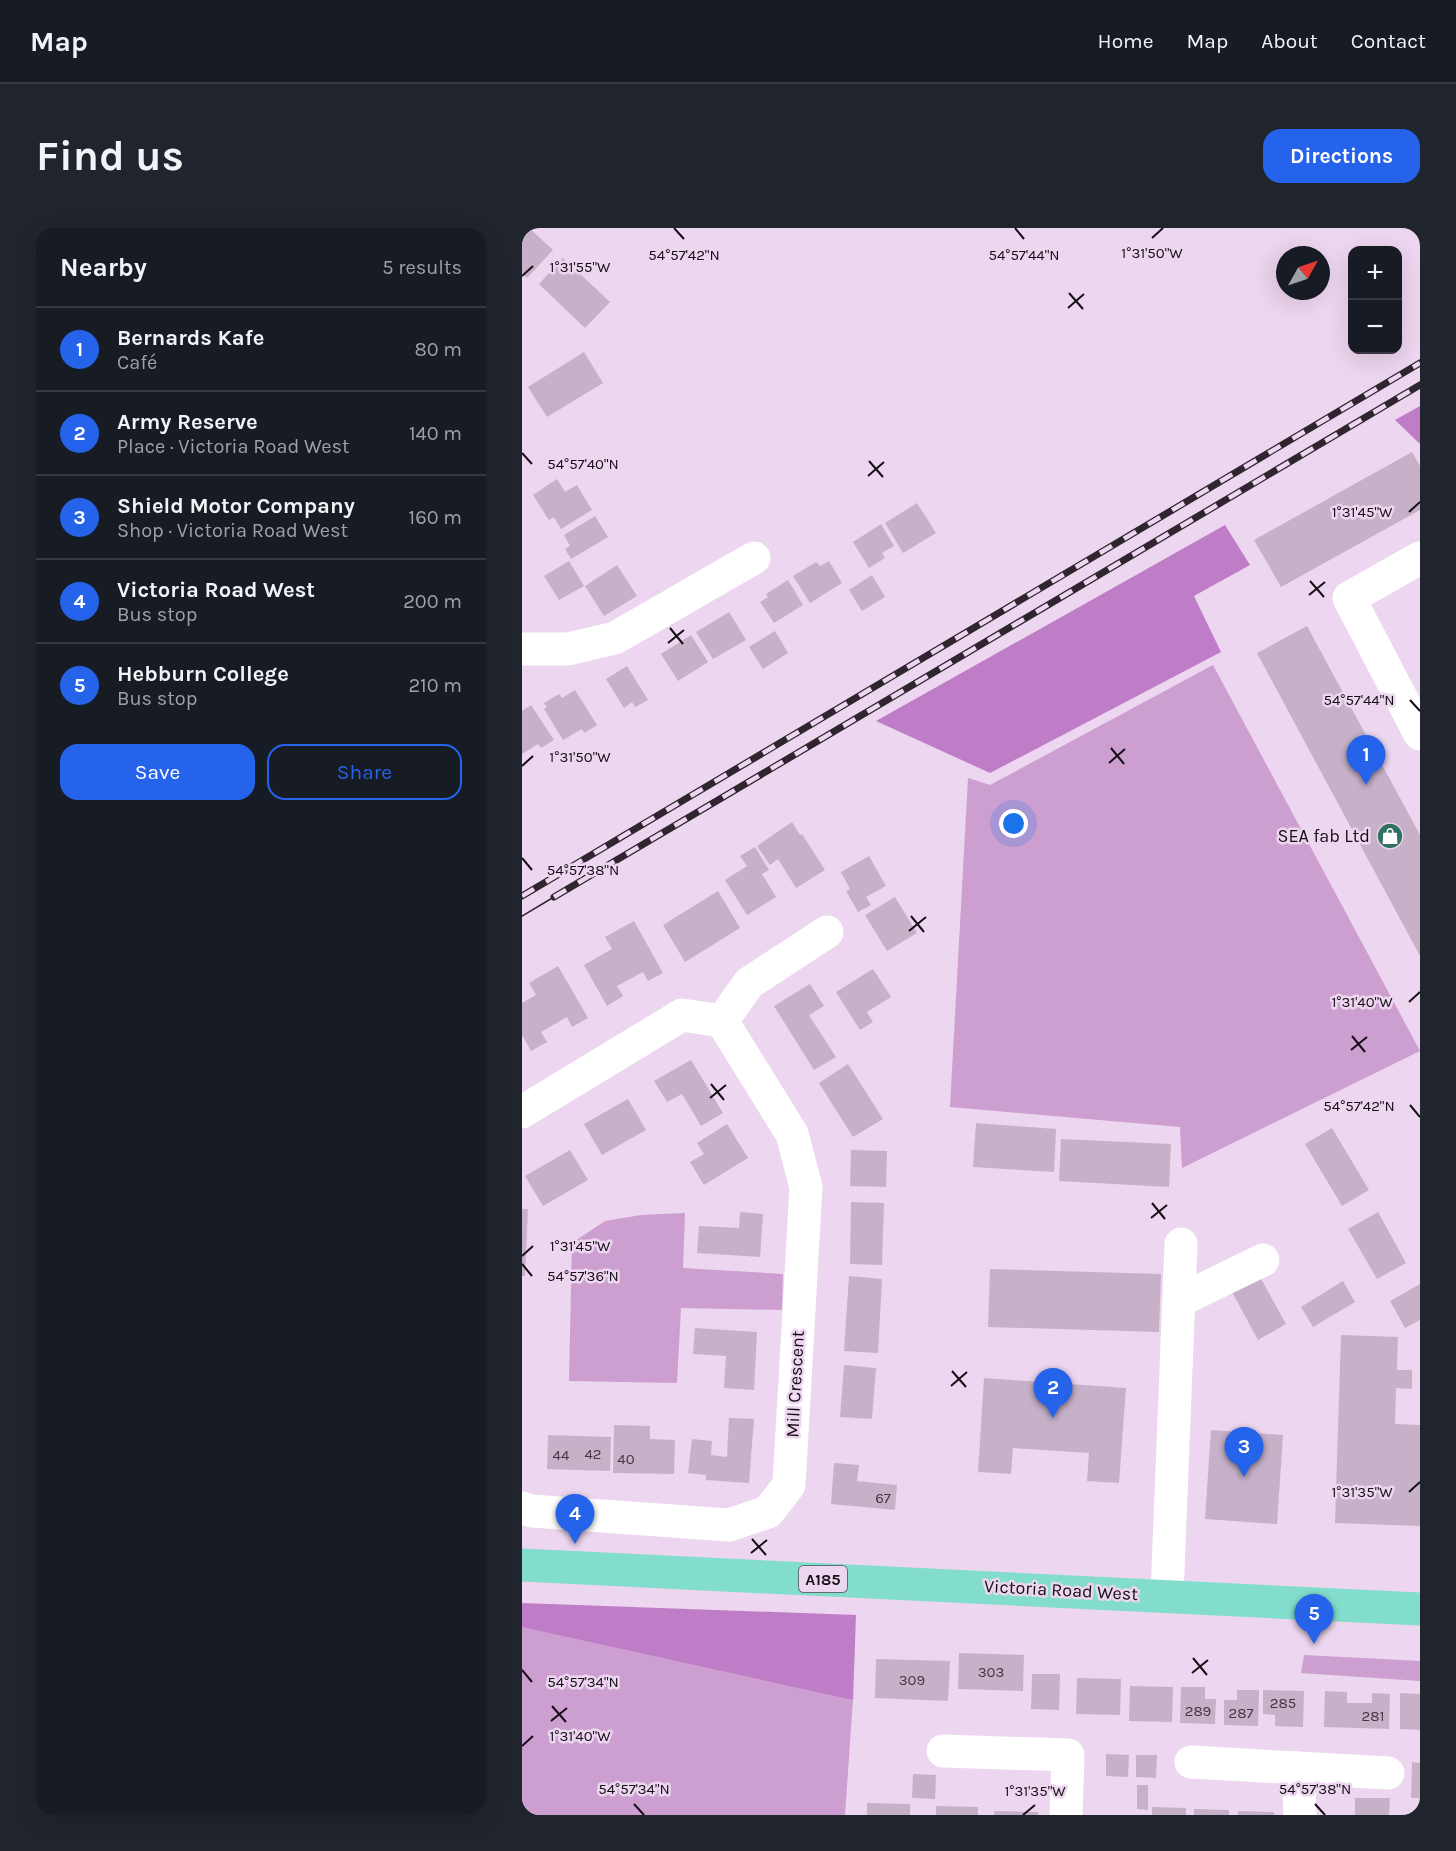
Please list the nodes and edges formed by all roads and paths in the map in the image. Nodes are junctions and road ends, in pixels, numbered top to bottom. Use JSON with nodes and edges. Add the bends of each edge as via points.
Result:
{"nodes":[{"id":1,"x":754,"y":558,"type":"dead end"},
{"id":2,"x":1420,"y":558,"type":"edge"},
{"id":3,"x":522,"y":649,"type":"edge"},
{"id":4,"x":1420,"y":734,"type":"edge"},
{"id":5,"x":827,"y":932,"type":"dead end"},
{"id":6,"x":722,"y":1021,"type":"junction"},
{"id":7,"x":522,"y":1112,"type":"edge"},
{"id":8,"x":1181,"y":1244,"type":"dead end"},
{"id":9,"x":1263,"y":1260,"type":"dead end"},
{"id":10,"x":1179,"y":1301,"type":"junction"},
{"id":11,"x":522,"y":1508,"type":"edge"},
{"id":12,"x":522,"y":1565,"type":"edge"},
{"id":13,"x":1167,"y":1595,"type":"junction"},
{"id":14,"x":1420,"y":1609,"type":"edge"},
{"id":15,"x":943,"y":1751,"type":"dead end"},
{"id":16,"x":1191,"y":1762,"type":"dead end"},
{"id":17,"x":1298,"y":1768,"type":"junction"},
{"id":18,"x":1388,"y":1773,"type":"dead end"},
{"id":19,"x":1066,"y":1815,"type":"edge"},
{"id":20,"x":1300,"y":1815,"type":"edge"}],
"edges":[{"from":1,"to":3,"type":"street","via":[[615,638],[567,649]]},
{"from":2,"to":4,"type":"street","via":[[1350,598]]},
{"from":5,"to":6,"type":"street","via":[[749,983]]},
{"from":6,"to":7,"type":"street","via":[[682,1015]]},
{"from":6,"to":11,"type":"street","name":"Mill Crescent","via":[[792,1134],[806,1187],[789,1485],[768,1512],[729,1525]]},
{"from":8,"to":10,"type":"street"},
{"from":9,"to":10,"type":"street"},
{"from":10,"to":13,"type":"street"},
{"from":12,"to":13,"type":"main road","name":"Victoria Road West","number":"A185"},
{"from":13,"to":14,"type":"main road","name":"Victoria Road West","number":"A185"},
{"from":15,"to":19,"type":"street","via":[[1068,1755]]},
{"from":16,"to":17,"type":"street"},
{"from":17,"to":18,"type":"street"},
{"from":17,"to":20,"type":"street"}]}
